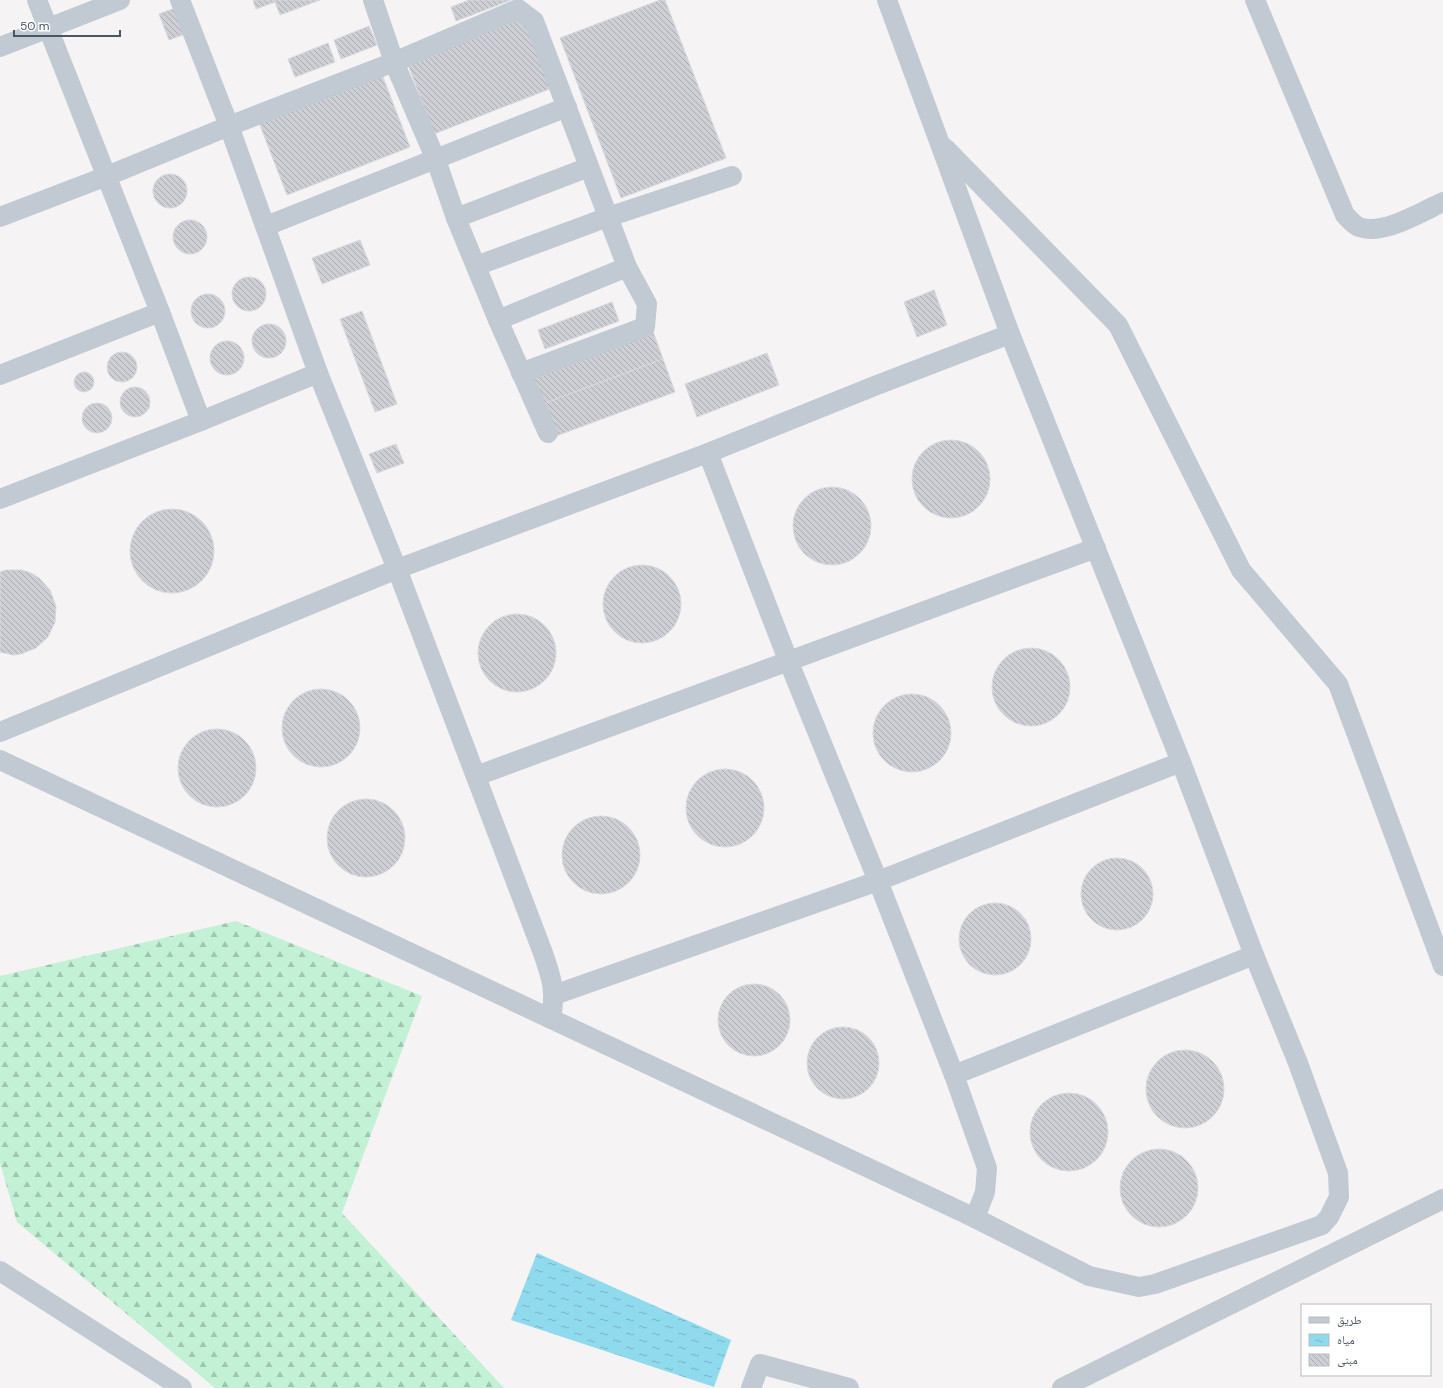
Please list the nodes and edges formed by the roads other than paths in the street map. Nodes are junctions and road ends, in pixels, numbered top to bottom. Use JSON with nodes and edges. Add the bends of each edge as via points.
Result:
{"nodes":[{"id":1,"x":37,"y":0,"type":"edge"},
{"id":2,"x":120,"y":0,"type":"edge"},
{"id":3,"x":180,"y":0,"type":"edge"},
{"id":4,"x":373,"y":0,"type":"edge"},
{"id":5,"x":887,"y":0,"type":"edge"},
{"id":6,"x":1255,"y":0,"type":"edge"},
{"id":7,"x":49,"y":28,"type":"junction"},
{"id":8,"x":0,"y":47,"type":"edge"},
{"id":9,"x":394,"y":62,"type":"junction"},
{"id":10,"x":567,"y":107,"type":"junction"},
{"id":11,"x":230,"y":126,"type":"junction"},
{"id":12,"x":940,"y":142,"type":"junction"},
{"id":13,"x":436,"y":160,"type":"junction"},
{"id":14,"x":589,"y":167,"type":"junction"},
{"id":15,"x":107,"y":176,"type":"junction"},
{"id":16,"x":732,"y":176,"type":"dead end"},
{"id":17,"x":1443,"y":202,"type":"edge"},
{"id":18,"x":0,"y":217,"type":"edge"},
{"id":19,"x":608,"y":217,"type":"junction"},
{"id":20,"x":456,"y":218,"type":"junction"},
{"id":21,"x":266,"y":226,"type":"junction"},
{"id":22,"x":476,"y":266,"type":"junction"},
{"id":23,"x":627,"y":267,"type":"junction"},
{"id":24,"x":160,"y":312,"type":"junction"},
{"id":25,"x":498,"y":320,"type":"junction"},
{"id":26,"x":1010,"y":334,"type":"junction"},
{"id":27,"x":2,"y":369,"type":"edge"},
{"id":28,"x":318,"y":373,"type":"junction"},
{"id":29,"x":521,"y":373,"type":"junction"},
{"id":30,"x":201,"y":421,"type":"junction"},
{"id":31,"x":548,"y":433,"type":"dead end"},
{"id":32,"x":708,"y":453,"type":"junction"},
{"id":33,"x":0,"y":499,"type":"edge"},
{"id":34,"x":1096,"y":548,"type":"junction"},
{"id":35,"x":397,"y":569,"type":"junction"},
{"id":36,"x":788,"y":660,"type":"junction"},
{"id":37,"x":0,"y":732,"type":"edge"},
{"id":38,"x":0,"y":760,"type":"edge"},
{"id":39,"x":1181,"y":762,"type":"junction"},
{"id":40,"x":476,"y":776,"type":"junction"},
{"id":41,"x":878,"y":881,"type":"junction"},
{"id":42,"x":1254,"y":955,"type":"junction"},
{"id":43,"x":1443,"y":966,"type":"edge"},
{"id":44,"x":554,"y":995,"type":"junction"},
{"id":45,"x":551,"y":1019,"type":"junction"},
{"id":46,"x":954,"y":1075,"type":"junction"},
{"id":47,"x":1443,"y":1199,"type":"edge"},
{"id":48,"x":975,"y":1218,"type":"junction"},
{"id":49,"x":0,"y":1271,"type":"edge"},
{"id":50,"x":182,"y":1388,"type":"edge"},
{"id":51,"x":751,"y":1388,"type":"edge"},
{"id":52,"x":849,"y":1388,"type":"edge"},
{"id":53,"x":1062,"y":1388,"type":"edge"}],
"edges":[{"from":1,"to":7,"type":"street"},
{"from":2,"to":7,"type":"street"},
{"from":3,"to":11,"type":"street"},
{"from":4,"to":9,"type":"street"},
{"from":5,"to":12,"type":"street"},
{"from":6,"to":17,"type":"street","via":[[1345,215],[1357,227],[1369,229],[1395,224]]},
{"from":7,"to":8,"type":"street"},
{"from":7,"to":15,"type":"street"},
{"from":9,"to":10,"type":"street","via":[[518,10],[534,21]]},
{"from":9,"to":11,"type":"street"},
{"from":9,"to":13,"type":"street"},
{"from":10,"to":13,"type":"street"},
{"from":10,"to":14,"type":"street"},
{"from":11,"to":15,"type":"street"},
{"from":11,"to":21,"type":"street"},
{"from":12,"to":26,"type":"street"},
{"from":12,"to":43,"type":"street","via":[[1118,325],[1241,570],[1338,684]]},
{"from":13,"to":20,"type":"street"},
{"from":13,"to":21,"type":"street"},
{"from":14,"to":19,"type":"street"},
{"from":14,"to":20,"type":"street"},
{"from":15,"to":18,"type":"street"},
{"from":15,"to":24,"type":"street"},
{"from":16,"to":19,"type":"street"},
{"from":19,"to":22,"type":"street"},
{"from":19,"to":23,"type":"street"},
{"from":20,"to":22,"type":"street"},
{"from":21,"to":28,"type":"street"},
{"from":22,"to":25,"type":"street"},
{"from":23,"to":25,"type":"street"},
{"from":23,"to":29,"type":"street","via":[[647,304],[645,327]]},
{"from":24,"to":27,"type":"street"},
{"from":24,"to":30,"type":"street"},
{"from":25,"to":29,"type":"street"},
{"from":26,"to":32,"type":"street"},
{"from":26,"to":34,"type":"street"},
{"from":28,"to":30,"type":"street"},
{"from":28,"to":35,"type":"street"},
{"from":29,"to":31,"type":"street"},
{"from":30,"to":33,"type":"street"},
{"from":32,"to":35,"type":"street"},
{"from":32,"to":36,"type":"street"},
{"from":34,"to":36,"type":"street"},
{"from":34,"to":39,"type":"street"},
{"from":35,"to":37,"type":"street"},
{"from":35,"to":40,"type":"street"},
{"from":36,"to":40,"type":"street"},
{"from":36,"to":41,"type":"street"},
{"from":38,"to":45,"type":"street"},
{"from":39,"to":41,"type":"street"},
{"from":39,"to":42,"type":"street"},
{"from":40,"to":44,"type":"street","via":[[543,953]]},
{"from":41,"to":44,"type":"street"},
{"from":41,"to":46,"type":"street"},
{"from":42,"to":46,"type":"street"},
{"from":42,"to":48,"type":"street","via":[[1298,1063],[1338,1173],[1339,1197],[1322,1225],[1155,1284],[1139,1287],[1090,1276]]},
{"from":44,"to":45,"type":"street"},
{"from":45,"to":48,"type":"street"},
{"from":46,"to":48,"type":"street","via":[[987,1168],[985,1192]]},
{"from":47,"to":53,"type":"street"},
{"from":49,"to":50,"type":"street"},
{"from":51,"to":52,"type":"street","via":[[760,1364]]}]}
